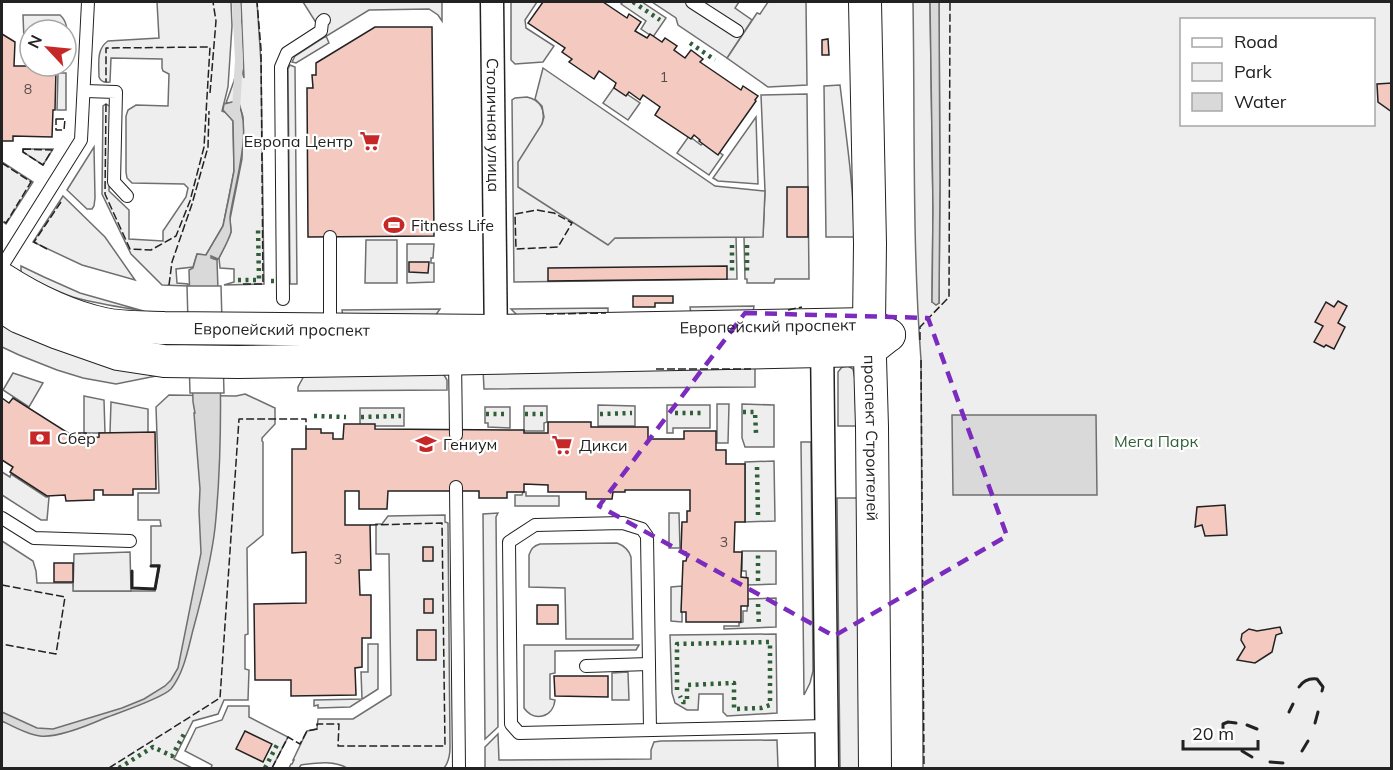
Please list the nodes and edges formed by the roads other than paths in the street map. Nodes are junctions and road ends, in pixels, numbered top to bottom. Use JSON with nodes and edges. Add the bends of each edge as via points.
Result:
{"nodes":[{"id":1,"x":88,"y":2,"type":"edge"},
{"id":2,"x":492,"y":2,"type":"edge"},
{"id":3,"x":692,"y":2,"type":"edge"},
{"id":4,"x":865,"y":2,"type":"edge"},
{"id":5,"x":886,"y":2,"type":"edge"},
{"id":6,"x":324,"y":20,"type":"dead end"},
{"id":7,"x":737,"y":31,"type":"dead end"},
{"id":8,"x":85,"y":91,"type":"junction"},
{"id":9,"x":127,"y":196,"type":"dead end"},
{"id":10,"x":330,"y":237,"type":"dead end"},
{"id":11,"x":2,"y":266,"type":"edge"},
{"id":12,"x":2,"y":279,"type":"edge"},
{"id":13,"x":283,"y":299,"type":"dead end"},
{"id":14,"x":2,"y":306,"type":"edge"},
{"id":15,"x":330,"y":330,"type":"junction"},
{"id":16,"x":876,"y":336,"type":"junction"},
{"id":17,"x":822,"y":338,"type":"junction"},
{"id":18,"x":496,"y":344,"type":"junction"},
{"id":19,"x":455,"y":345,"type":"junction"},
{"id":20,"x":456,"y":435,"type":"dead end"},
{"id":21,"x":456,"y":487,"type":"dead end"},
{"id":22,"x":2,"y":518,"type":"edge"},
{"id":23,"x":130,"y":541,"type":"dead end"},
{"id":24,"x":649,"y":664,"type":"junction"},
{"id":25,"x":586,"y":666,"type":"dead end"},
{"id":26,"x":826,"y":726,"type":"junction"},
{"id":27,"x":650,"y":730,"type":"junction"},
{"id":28,"x":459,"y":768,"type":"edge"},
{"id":29,"x":827,"y":768,"type":"edge"},
{"id":30,"x":875,"y":768,"type":"edge"},
{"id":31,"x":896,"y":768,"type":"edge"}],
"edges":[{"from":1,"to":8,"type":"lane"},
{"from":2,"to":18,"type":"street","name":"Столичная улица"},
{"from":3,"to":7,"type":"lane"},
{"from":4,"to":16,"type":"street","name":"проспект Строителей"},
{"from":5,"to":16,"type":"street","name":"проспект Строителей"},
{"from":6,"to":13,"type":"lane","via":[[321,31],[287,52],[281,67]]},
{"from":8,"to":9,"type":"lane","via":[[116,92],[114,182]]},
{"from":8,"to":11,"type":"lane","via":[[81,140]]},
{"from":10,"to":15,"type":"lane"},
{"from":12,"to":15,"type":"street","name":"Европейский проспект","via":[[65,313],[105,324]]},
{"from":14,"to":19,"type":"street","name":"Европейский проспект","via":[[19,317],[118,354],[164,361],[238,362]]},
{"from":15,"to":19,"type":"street","name":"Европейский проспект"},
{"from":16,"to":17,"type":"street","name":"Европейский проспект"},
{"from":16,"to":30,"type":"street","name":"проспект Строителей"},
{"from":16,"to":31,"type":"street","name":"проспект Строителей"},
{"from":17,"to":18,"type":"street","name":"Европейский проспект"},
{"from":17,"to":26,"type":"street"},
{"from":18,"to":19,"type":"street","name":"Европейский проспект"},
{"from":19,"to":20,"type":"lane"},
{"from":21,"to":28,"type":"lane"},
{"from":22,"to":23,"type":"lane","via":[[34,538]]},
{"from":24,"to":25,"type":"lane"},
{"from":24,"to":27,"type":"lane"},
{"from":24,"to":27,"type":"lane","via":[[647,536],[642,529],[623,524],[535,525],[509,542],[511,724],[519,734]]},
{"from":26,"to":27,"type":"lane"},
{"from":26,"to":29,"type":"street"}]}
